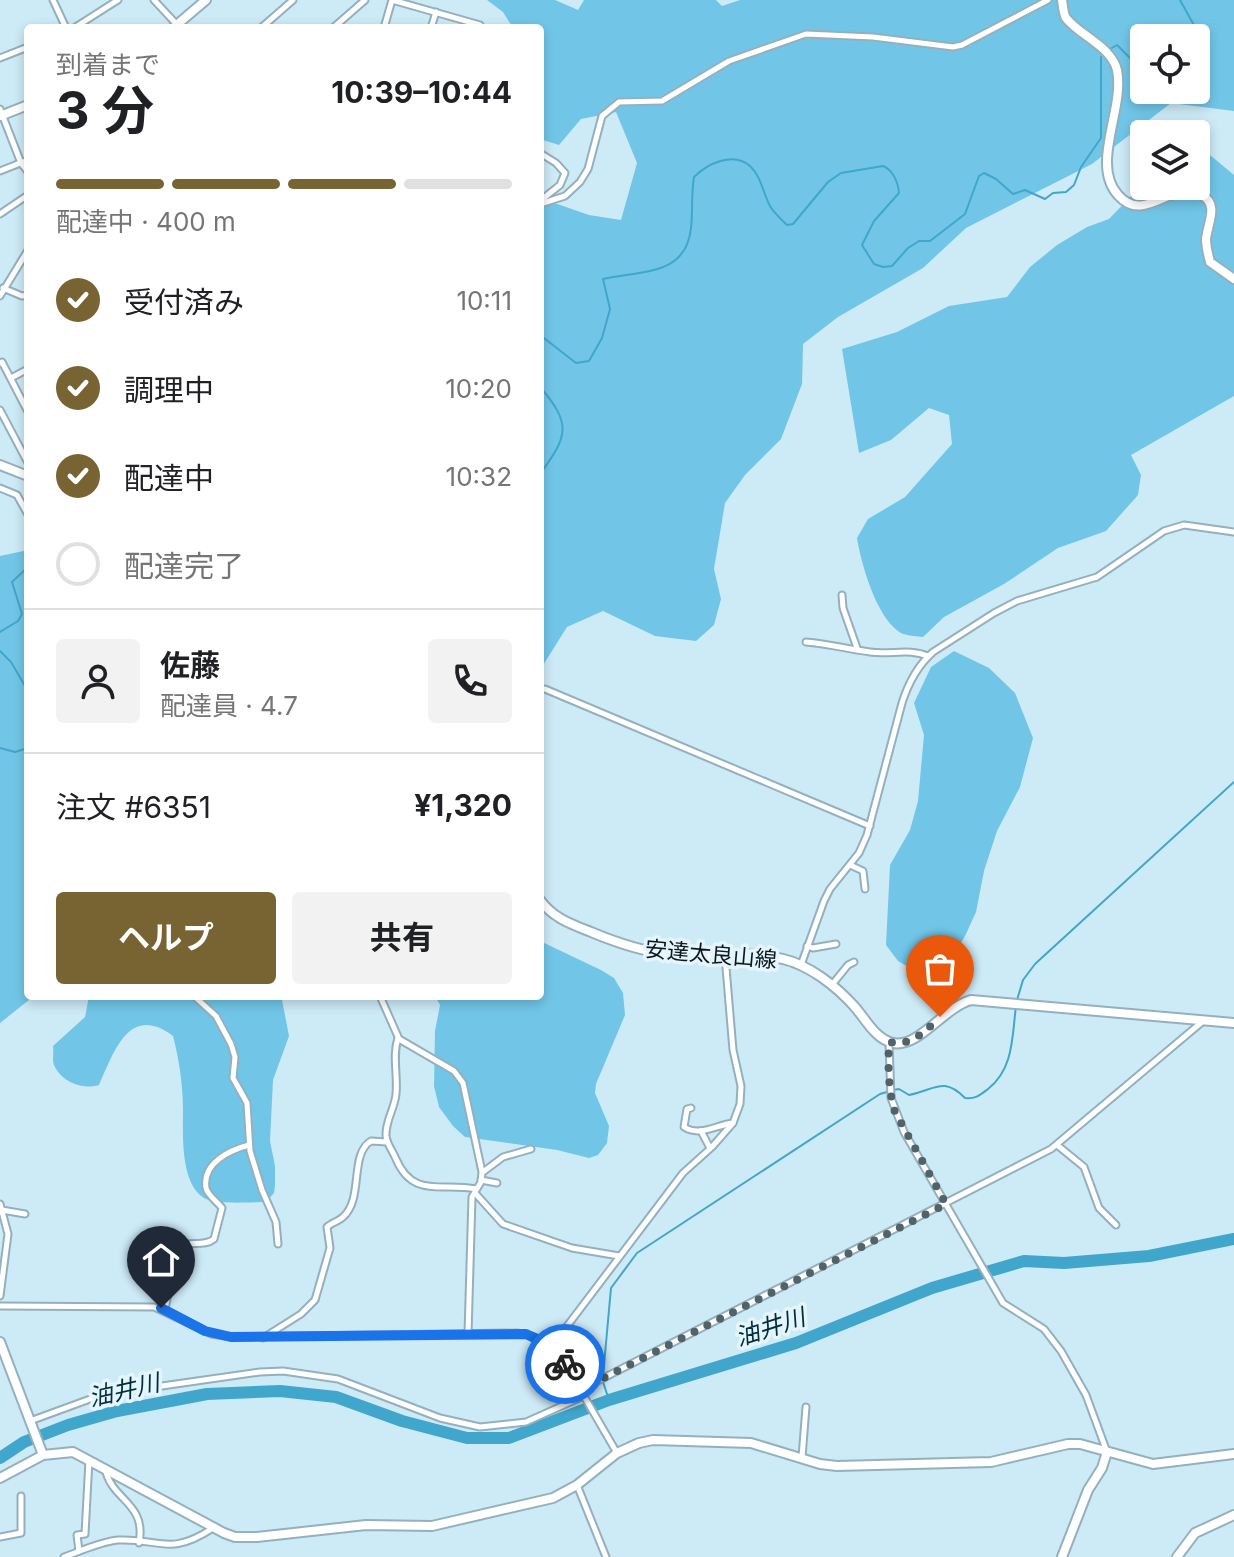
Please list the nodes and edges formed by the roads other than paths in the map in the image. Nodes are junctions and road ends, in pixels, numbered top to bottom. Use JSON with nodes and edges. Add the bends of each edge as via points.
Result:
{"nodes":[{"id":1,"x":53,"y":0,"type":"edge"},
{"id":2,"x":118,"y":0,"type":"edge"},
{"id":3,"x":154,"y":0,"type":"edge"},
{"id":4,"x":206,"y":0,"type":"edge"},
{"id":5,"x":293,"y":0,"type":"edge"},
{"id":6,"x":365,"y":0,"type":"edge"},
{"id":7,"x":395,"y":0,"type":"edge"},
{"id":8,"x":1048,"y":0,"type":"edge"},
{"id":9,"x":1062,"y":0,"type":"edge"},
{"id":10,"x":436,"y":12,"type":"junction"},
{"id":11,"x":64,"y":24,"type":"edge"},
{"id":12,"x":80,"y":24,"type":"edge"},
{"id":13,"x":174,"y":24,"type":"edge"},
{"id":14,"x":179,"y":24,"type":"edge"},
{"id":15,"x":266,"y":24,"type":"edge"},
{"id":16,"x":338,"y":24,"type":"edge"},
{"id":17,"x":385,"y":24,"type":"edge"},
{"id":18,"x":432,"y":24,"type":"edge"},
{"id":19,"x":477,"y":24,"type":"edge"},
{"id":20,"x":24,"y":49,"type":"edge"},
{"id":21,"x":0,"y":58,"type":"edge"},
{"id":22,"x":24,"y":106,"type":"edge"},
{"id":23,"x":1,"y":114,"type":"edge"},
{"id":24,"x":544,"y":156,"type":"edge"},
{"id":25,"x":24,"y":162,"type":"edge"},
{"id":26,"x":21,"y":163,"type":"junction"},
{"id":27,"x":24,"y":167,"type":"edge"},
{"id":28,"x":0,"y":171,"type":"edge"},
{"id":29,"x":24,"y":198,"type":"edge"},
{"id":30,"x":544,"y":199,"type":"edge"},
{"id":31,"x":544,"y":201,"type":"edge"},
{"id":32,"x":0,"y":214,"type":"edge"},
{"id":33,"x":24,"y":255,"type":"edge"},
{"id":34,"x":1234,"y":279,"type":"edge"},
{"id":35,"x":3,"y":288,"type":"junction"},
{"id":36,"x":0,"y":296,"type":"edge"},
{"id":37,"x":24,"y":296,"type":"edge"},
{"id":38,"x":0,"y":363,"type":"edge"},
{"id":39,"x":24,"y":371,"type":"edge"},
{"id":40,"x":11,"y":378,"type":"junction"},
{"id":41,"x":24,"y":404,"type":"edge"},
{"id":42,"x":0,"y":410,"type":"edge"},
{"id":43,"x":24,"y":446,"type":"edge"},
{"id":44,"x":21,"y":448,"type":"junction"},
{"id":45,"x":24,"y":454,"type":"edge"},
{"id":46,"x":0,"y":465,"type":"edge"},
{"id":47,"x":24,"y":474,"type":"edge"},
{"id":48,"x":0,"y":488,"type":"edge"},
{"id":49,"x":21,"y":504,"type":"junction"},
{"id":50,"x":24,"y":508,"type":"edge"},
{"id":51,"x":17,"y":512,"type":"dead end"},
{"id":52,"x":1234,"y":532,"type":"edge"},
{"id":53,"x":842,"y":595,"type":"dead end"},
{"id":54,"x":806,"y":642,"type":"dead end"},
{"id":55,"x":858,"y":649,"type":"junction"},
{"id":56,"x":928,"y":656,"type":"junction"},
{"id":57,"x":545,"y":689,"type":"dead end"},
{"id":58,"x":870,"y":826,"type":"junction"},
{"id":59,"x":850,"y":865,"type":"junction"},
{"id":60,"x":865,"y":889,"type":"dead end"},
{"id":61,"x":544,"y":905,"type":"edge"},
{"id":62,"x":836,"y":944,"type":"dead end"},
{"id":63,"x":807,"y":946,"type":"junction"},
{"id":64,"x":725,"y":956,"type":"junction"},
{"id":65,"x":854,"y":962,"type":"dead end"},
{"id":66,"x":801,"y":966,"type":"junction"},
{"id":67,"x":831,"y":986,"type":"junction"},
{"id":68,"x":198,"y":1000,"type":"edge"},
{"id":69,"x":382,"y":1000,"type":"edge"},
{"id":70,"x":1202,"y":1022,"type":"junction"},
{"id":71,"x":1234,"y":1023,"type":"edge"},
{"id":72,"x":398,"y":1037,"type":"junction"},
{"id":73,"x":889,"y":1042,"type":"junction"},
{"id":74,"x":691,"y":1108,"type":"dead end"},
{"id":75,"x":733,"y":1123,"type":"junction"},
{"id":76,"x":701,"y":1131,"type":"junction"},
{"id":77,"x":387,"y":1142,"type":"junction"},
{"id":78,"x":249,"y":1145,"type":"junction"},
{"id":79,"x":1057,"y":1145,"type":"junction"},
{"id":80,"x":711,"y":1148,"type":"junction"},
{"id":81,"x":531,"y":1149,"type":"dead end"},
{"id":82,"x":482,"y":1172,"type":"junction"},
{"id":83,"x":481,"y":1180,"type":"junction"},
{"id":84,"x":497,"y":1183,"type":"dead end"},
{"id":85,"x":476,"y":1191,"type":"junction"},
{"id":86,"x":946,"y":1204,"type":"junction"},
{"id":87,"x":1,"y":1207,"type":"edge"},
{"id":88,"x":25,"y":1214,"type":"dead end"},
{"id":89,"x":1116,"y":1225,"type":"dead end"},
{"id":90,"x":278,"y":1244,"type":"dead end"},
{"id":91,"x":619,"y":1256,"type":"junction"},
{"id":92,"x":0,"y":1296,"type":"edge"},
{"id":93,"x":0,"y":1306,"type":"edge"},
{"id":94,"x":165,"y":1309,"type":"junction"},
{"id":95,"x":468,"y":1334,"type":"junction"},
{"id":96,"x":263,"y":1338,"type":"junction"},
{"id":97,"x":0,"y":1342,"type":"edge"},
{"id":98,"x":552,"y":1346,"type":"junction"},
{"id":99,"x":584,"y":1396,"type":"junction"},
{"id":100,"x":806,"y":1407,"type":"dead end"},
{"id":101,"x":31,"y":1423,"type":"junction"},
{"id":102,"x":42,"y":1450,"type":"junction"},
{"id":103,"x":1107,"y":1452,"type":"junction"},
{"id":104,"x":617,"y":1453,"type":"junction"},
{"id":105,"x":1234,"y":1454,"type":"edge"},
{"id":106,"x":802,"y":1458,"type":"junction"},
{"id":107,"x":90,"y":1459,"type":"junction"},
{"id":108,"x":105,"y":1467,"type":"junction"},
{"id":109,"x":0,"y":1478,"type":"edge"},
{"id":110,"x":577,"y":1485,"type":"junction"},
{"id":111,"x":21,"y":1496,"type":"dead end"},
{"id":112,"x":1234,"y":1515,"type":"edge"},
{"id":113,"x":214,"y":1528,"type":"junction"},
{"id":114,"x":0,"y":1537,"type":"edge"},
{"id":115,"x":139,"y":1543,"type":"junction"},
{"id":116,"x":79,"y":1551,"type":"junction"},
{"id":117,"x":64,"y":1557,"type":"edge"},
{"id":118,"x":606,"y":1557,"type":"edge"},
{"id":119,"x":1062,"y":1557,"type":"edge"},
{"id":120,"x":1177,"y":1557,"type":"edge"}],
"edges":[{"from":1,"to":11,"type":"street"},
{"from":2,"to":12,"type":"street"},
{"from":3,"to":13,"type":"street"},
{"from":4,"to":14,"type":"street"},
{"from":5,"to":15,"type":"street"},
{"from":6,"to":16,"type":"street"},
{"from":7,"to":10,"type":"street"},
{"from":7,"to":17,"type":"street"},
{"from":8,"to":31,"type":"street","via":[[962,45],[806,34],[729,61],[662,101],[619,102],[602,116],[580,182],[565,196]]},
{"from":9,"to":34,"type":"street","via":[[1065,17],[1117,71],[1107,166],[1111,187],[1130,205],[1141,206],[1178,191],[1200,193],[1213,210],[1206,241],[1210,262]]},
{"from":10,"to":18,"type":"street"},
{"from":10,"to":19,"type":"street"},
{"from":20,"to":21,"type":"street"},
{"from":22,"to":23,"type":"street"},
{"from":23,"to":26,"type":"street"},
{"from":24,"to":30,"type":"street","via":[[565,173]]},
{"from":25,"to":26,"type":"street"},
{"from":26,"to":27,"type":"street"},
{"from":26,"to":28,"type":"street"},
{"from":29,"to":32,"type":"street"},
{"from":33,"to":35,"type":"street"},
{"from":35,"to":36,"type":"street"},
{"from":35,"to":37,"type":"street"},
{"from":38,"to":40,"type":"street"},
{"from":39,"to":40,"type":"street"},
{"from":40,"to":41,"type":"street"},
{"from":42,"to":44,"type":"street"},
{"from":43,"to":44,"type":"street"},
{"from":44,"to":45,"type":"street"},
{"from":46,"to":47,"type":"street"},
{"from":48,"to":49,"type":"street","via":[[11,490]]},
{"from":49,"to":50,"type":"street"},
{"from":49,"to":51,"type":"street"},
{"from":52,"to":56,"type":"street","via":[[1196,526],[1168,529],[1097,577],[1017,601]]},
{"from":53,"to":55,"type":"street"},
{"from":54,"to":55,"type":"street"},
{"from":55,"to":56,"type":"street"},
{"from":56,"to":58,"type":"street","via":[[902,703]]},
{"from":57,"to":58,"type":"street"},
{"from":58,"to":59,"type":"street"},
{"from":59,"to":60,"type":"street","via":[[863,871]]},
{"from":59,"to":63,"type":"street","via":[[830,889]]},
{"from":61,"to":64,"type":"street","name":"安達太良山線","via":[[554,916],[613,941],[666,954]]},
{"from":62,"to":63,"type":"street"},
{"from":63,"to":66,"type":"street"},
{"from":64,"to":66,"type":"street","name":"安達太良山線","via":[[759,955]]},
{"from":64,"to":75,"type":"street","via":[[741,1086]]},
{"from":65,"to":67,"type":"street"},
{"from":66,"to":67,"type":"street","name":"安達太良山線"},
{"from":67,"to":73,"type":"street","name":"安達太良山線"},
{"from":68,"to":78,"type":"street","via":[[216,1016],[231,1044],[233,1078],[248,1110]]},
{"from":69,"to":72,"type":"street"},
{"from":70,"to":71,"type":"street"},
{"from":70,"to":73,"type":"street","via":[[965,1002],[913,1040]]},
{"from":70,"to":79,"type":"street"},
{"from":72,"to":77,"type":"street","via":[[397,1092]]},
{"from":72,"to":82,"type":"street","via":[[460,1078]]},
{"from":73,"to":86,"type":"street","via":[[891,1098],[904,1132]]},
{"from":74,"to":76,"type":"street","via":[[684,1127]]},
{"from":75,"to":76,"type":"street"},
{"from":75,"to":80,"type":"street"},
{"from":76,"to":80,"type":"street"},
{"from":77,"to":85,"type":"street","via":[[407,1179]]},
{"from":77,"to":96,"type":"street","via":[[363,1146],[347,1211],[327,1227],[330,1248],[315,1300]]},
{"from":78,"to":90,"type":"street","via":[[277,1226]]},
{"from":78,"to":94,"type":"street","via":[[225,1153],[208,1175],[208,1193],[222,1208],[214,1239],[177,1249]]},
{"from":79,"to":86,"type":"street"},
{"from":79,"to":89,"type":"street","via":[[1084,1167],[1099,1208]]},
{"from":80,"to":91,"type":"street","via":[[683,1173]]},
{"from":81,"to":82,"type":"street","via":[[503,1157]]},
{"from":82,"to":83,"type":"street"},
{"from":83,"to":84,"type":"street"},
{"from":83,"to":85,"type":"street"},
{"from":85,"to":91,"type":"street","via":[[503,1224],[572,1248]]},
{"from":85,"to":95,"type":"street"},
{"from":86,"to":99,"type":"street","via":[[602,1379]]},
{"from":86,"to":103,"type":"street","via":[[1003,1303],[1051,1336],[1086,1395]]},
{"from":87,"to":88,"type":"street"},
{"from":87,"to":92,"type":"street","via":[[8,1234]]},
{"from":91,"to":98,"type":"street"},
{"from":93,"to":94,"type":"street"},
{"from":94,"to":96,"type":"street","via":[[219,1336]]},
{"from":95,"to":96,"type":"street"},
{"from":95,"to":98,"type":"street","via":[[526,1334]]},
{"from":97,"to":101,"type":"street"},
{"from":98,"to":99,"type":"street"},
{"from":99,"to":101,"type":"street","via":[[526,1422],[480,1427],[440,1418],[338,1379],[260,1372],[112,1391]]},
{"from":99,"to":104,"type":"street"},
{"from":100,"to":106,"type":"street"},
{"from":101,"to":102,"type":"street"},
{"from":102,"to":107,"type":"street"},
{"from":102,"to":109,"type":"street"},
{"from":103,"to":105,"type":"street","via":[[1161,1464]]},
{"from":103,"to":106,"type":"street","via":[[1068,1444],[991,1462],[837,1466]]},
{"from":103,"to":119,"type":"street"},
{"from":104,"to":106,"type":"street","via":[[653,1440],[715,1441],[751,1443]]},
{"from":104,"to":110,"type":"street"},
{"from":107,"to":108,"type":"street"},
{"from":107,"to":116,"type":"street"},
{"from":108,"to":113,"type":"street"},
{"from":108,"to":115,"type":"street","via":[[113,1487],[140,1518]]},
{"from":110,"to":113,"type":"street","via":[[553,1498],[432,1526],[366,1525],[257,1537],[235,1537]]},
{"from":110,"to":118,"type":"street"},
{"from":111,"to":114,"type":"street","via":[[21,1533]]},
{"from":112,"to":120,"type":"street","via":[[1195,1533]]},
{"from":113,"to":115,"type":"street","via":[[183,1545]]},
{"from":115,"to":116,"type":"street","via":[[113,1541]]},
{"from":116,"to":117,"type":"street"}]}
